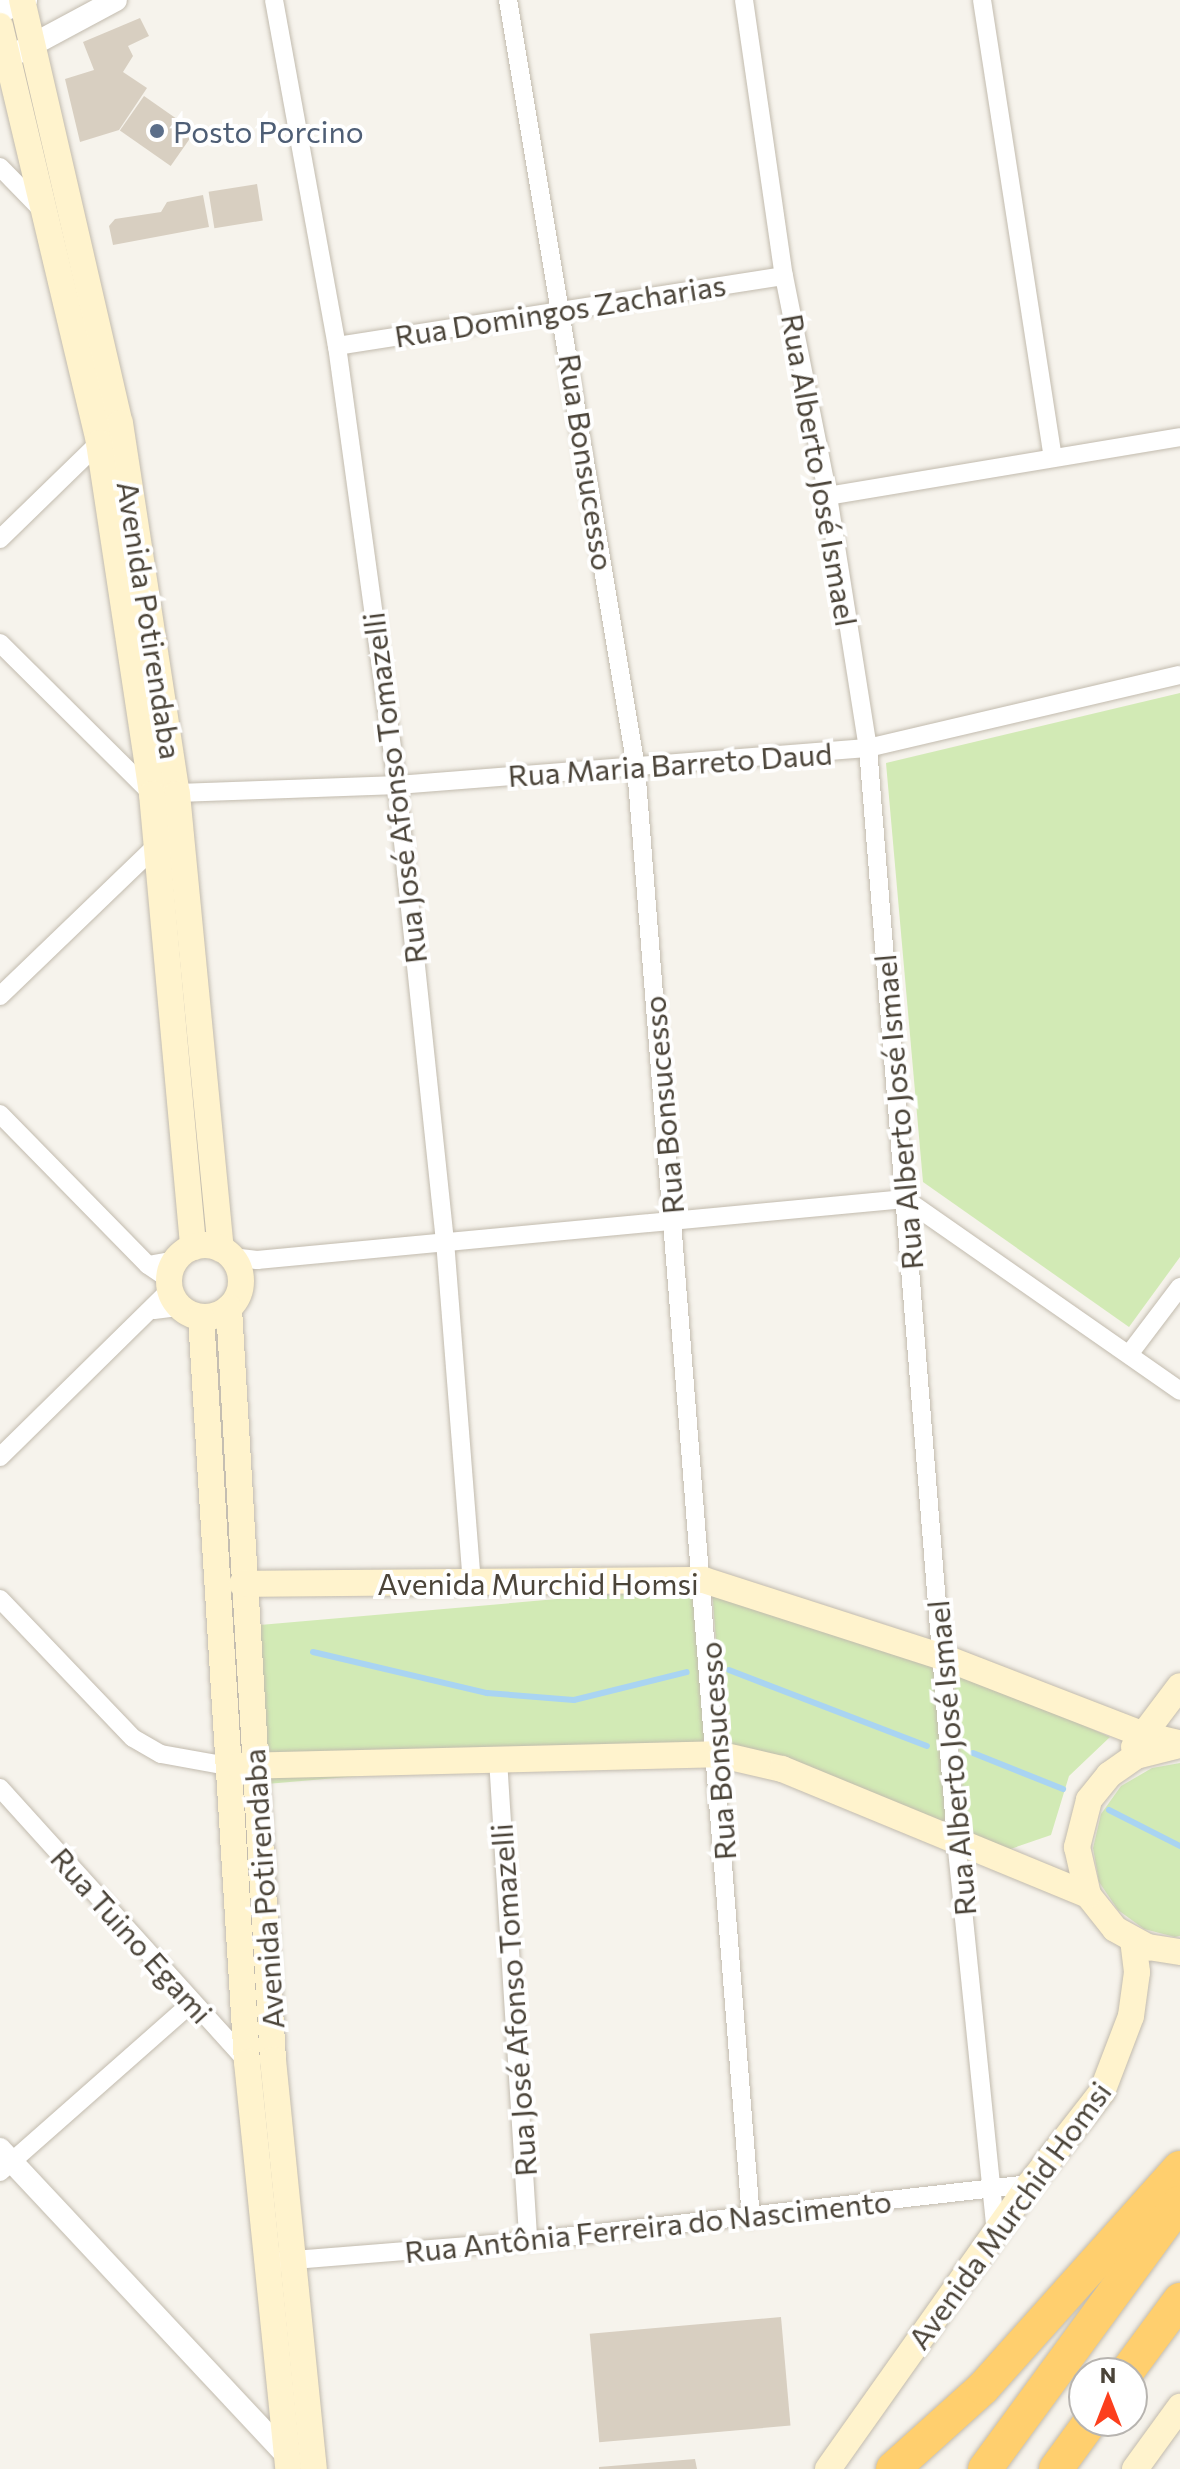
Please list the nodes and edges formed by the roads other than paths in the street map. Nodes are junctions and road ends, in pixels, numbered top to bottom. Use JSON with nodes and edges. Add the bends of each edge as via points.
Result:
{"nodes":[{"id":1,"x":116,"y":0,"type":"edge"},
{"id":2,"x":274,"y":0,"type":"edge"},
{"id":3,"x":508,"y":0,"type":"edge"},
{"id":4,"x":744,"y":0,"type":"edge"},
{"id":5,"x":982,"y":0,"type":"edge"},
{"id":6,"x":18,"y":3,"type":"edge"},
{"id":7,"x":0,"y":26,"type":"edge"},
{"id":8,"x":32,"y":42,"type":"junction"},
{"id":9,"x":4,"y":64,"type":"edge"},
{"id":10,"x":0,"y":167,"type":"edge"},
{"id":11,"x":74,"y":211,"type":"junction"},
{"id":12,"x":47,"y":215,"type":"junction"},
{"id":13,"x":784,"y":276,"type":"junction"},
{"id":14,"x":563,"y":308,"type":"junction"},
{"id":15,"x":337,"y":346,"type":"junction"},
{"id":16,"x":120,"y":423,"type":"junction"},
{"id":17,"x":1180,"y":437,"type":"edge"},
{"id":18,"x":99,"y":443,"type":"junction"},
{"id":19,"x":1053,"y":458,"type":"junction"},
{"id":20,"x":828,"y":496,"type":"junction"},
{"id":21,"x":0,"y":539,"type":"edge"},
{"id":22,"x":0,"y":643,"type":"edge"},
{"id":23,"x":1180,"y":675,"type":"edge"},
{"id":24,"x":868,"y":748,"type":"junction"},
{"id":25,"x":636,"y":767,"type":"junction"},
{"id":26,"x":397,"y":785,"type":"junction"},
{"id":27,"x":165,"y":794,"type":"junction"},
{"id":28,"x":181,"y":827,"type":"junction"},
{"id":29,"x":158,"y":844,"type":"junction"},
{"id":30,"x":0,"y":996,"type":"edge"},
{"id":31,"x":0,"y":1114,"type":"edge"},
{"id":32,"x":905,"y":1199,"type":"junction"},
{"id":33,"x":672,"y":1220,"type":"junction"},
{"id":34,"x":445,"y":1241,"type":"junction"},
{"id":35,"x":238,"y":1260,"type":"junction"},
{"id":36,"x":174,"y":1284,"type":"junction"},
{"id":37,"x":1180,"y":1287,"type":"edge"},
{"id":38,"x":229,"y":1308,"type":"junction"},
{"id":39,"x":1130,"y":1353,"type":"junction"},
{"id":40,"x":1180,"y":1391,"type":"edge"},
{"id":41,"x":0,"y":1457,"type":"edge"},
{"id":42,"x":704,"y":1580,"type":"junction"},
{"id":43,"x":472,"y":1582,"type":"junction"},
{"id":44,"x":242,"y":1584,"type":"junction"},
{"id":45,"x":0,"y":1599,"type":"edge"},
{"id":46,"x":943,"y":1657,"type":"junction"},
{"id":47,"x":1180,"y":1686,"type":"edge"},
{"id":48,"x":1144,"y":1735,"type":"junction"},
{"id":49,"x":1180,"y":1745,"type":"edge"},
{"id":50,"x":717,"y":1754,"type":"junction"},
{"id":51,"x":498,"y":1759,"type":"junction"},
{"id":52,"x":1121,"y":1764,"type":"junction"},
{"id":53,"x":227,"y":1766,"type":"junction"},
{"id":54,"x":256,"y":1766,"type":"junction"},
{"id":55,"x":0,"y":1788,"type":"edge"},
{"id":56,"x":956,"y":1840,"type":"junction"},
{"id":57,"x":1088,"y":1895,"type":"junction"},
{"id":58,"x":1133,"y":1940,"type":"junction"},
{"id":59,"x":1180,"y":1952,"type":"edge"},
{"id":60,"x":193,"y":2002,"type":"junction"},
{"id":61,"x":260,"y":2061,"type":"junction"},
{"id":62,"x":4,"y":2162,"type":"edge"},
{"id":63,"x":1180,"y":2168,"type":"edge"},
{"id":64,"x":1030,"y":2184,"type":"junction"},
{"id":65,"x":988,"y":2190,"type":"junction"},
{"id":66,"x":1180,"y":2203,"type":"edge"},
{"id":67,"x":751,"y":2218,"type":"junction"},
{"id":68,"x":996,"y":2231,"type":"junction"},
{"id":69,"x":528,"y":2241,"type":"junction"},
{"id":70,"x":278,"y":2262,"type":"junction"},
{"id":71,"x":1180,"y":2300,"type":"edge"},
{"id":72,"x":1138,"y":2357,"type":"edge"},
{"id":73,"x":1180,"y":2407,"type":"edge"},
{"id":74,"x":1079,"y":2437,"type":"edge"},
{"id":75,"x":291,"y":2465,"type":"edge"},
{"id":76,"x":314,"y":2469,"type":"edge"},
{"id":77,"x":828,"y":2469,"type":"edge"},
{"id":78,"x":893,"y":2469,"type":"edge"},
{"id":79,"x":985,"y":2469,"type":"edge"},
{"id":80,"x":1056,"y":2469,"type":"edge"},
{"id":81,"x":1135,"y":2469,"type":"edge"}],
"edges":[{"from":1,"to":8,"type":"street"},
{"from":2,"to":15,"type":"street","name":"Rua José Afonso Tomazelli"},
{"from":3,"to":14,"type":"street","name":"Rua Bonsucesso"},
{"from":4,"to":13,"type":"street","name":"Rua Alberto José Ismael"},
{"from":5,"to":19,"type":"street"},
{"from":6,"to":8,"type":"main road","name":"Avenida Potirendaba"},
{"from":7,"to":9,"type":"main road","name":"Avenida Potirendaba"},
{"from":8,"to":9,"type":"street"},
{"from":8,"to":11,"type":"main road","name":"Avenida Potirendaba"},
{"from":9,"to":12,"type":"main road","name":"Avenida Potirendaba"},
{"from":10,"to":12,"type":"street"},
{"from":11,"to":12,"type":"main road"},
{"from":11,"to":16,"type":"main road","name":"Avenida Potirendaba"},
{"from":12,"to":18,"type":"main road","name":"Avenida Potirendaba"},
{"from":13,"to":14,"type":"street","name":"Rua Domingos Zacharias"},
{"from":13,"to":20,"type":"street","name":"Rua Alberto José Ismael"},
{"from":14,"to":15,"type":"street","name":"Rua Domingos Zacharias"},
{"from":14,"to":25,"type":"street","name":"Rua Bonsucesso"},
{"from":15,"to":26,"type":"street","name":"Rua José Afonso Tomazelli"},
{"from":16,"to":18,"type":"street"},
{"from":16,"to":27,"type":"main road","name":"Avenida Potirendaba"},
{"from":17,"to":19,"type":"street"},
{"from":18,"to":21,"type":"street"},
{"from":18,"to":27,"type":"main road","name":"Avenida Potirendaba"},
{"from":19,"to":20,"type":"street"},
{"from":20,"to":24,"type":"street","name":"Rua Alberto José Ismael"},
{"from":22,"to":27,"type":"street"},
{"from":23,"to":24,"type":"street","name":"Rua Maria Barreto Daud"},
{"from":24,"to":25,"type":"street","name":"Rua Maria Barreto Daud"},
{"from":24,"to":32,"type":"street","name":"Rua Alberto José Ismael"},
{"from":25,"to":26,"type":"street","name":"Rua Maria Barreto Daud"},
{"from":25,"to":33,"type":"street","name":"Rua Bonsucesso"},
{"from":26,"to":27,"type":"street","name":"Rua Maria Barreto Daud"},
{"from":26,"to":34,"type":"street","name":"Rua José Afonso Tomazelli"},
{"from":27,"to":28,"type":"main road","name":"Avenida Potirendaba"},
{"from":27,"to":29,"type":"main road","name":"Avenida Potirendaba"},
{"from":28,"to":29,"type":"street"},
{"from":28,"to":35,"type":"main road","name":"Avenida Potirendaba"},
{"from":29,"to":30,"type":"street"},
{"from":29,"to":36,"type":"main road","name":"Avenida Potirendaba"},
{"from":31,"to":36,"type":"street"},
{"from":32,"to":33,"type":"street"},
{"from":32,"to":39,"type":"street"},
{"from":32,"to":46,"type":"street","name":"Rua Alberto José Ismael"},
{"from":33,"to":34,"type":"street"},
{"from":33,"to":42,"type":"street","name":"Rua Bonsucesso"},
{"from":34,"to":35,"type":"street"},
{"from":34,"to":43,"type":"street","name":"Rua José Afonso Tomazelli"},
{"from":35,"to":36,"type":"main road"},
{"from":35,"to":38,"type":"main road","via":[[239,1293]]},
{"from":36,"to":38,"type":"main road"},
{"from":36,"to":41,"type":"street"},
{"from":36,"to":53,"type":"main road","name":"Avenida Potirendaba"},
{"from":37,"to":39,"type":"street"},
{"from":38,"to":44,"type":"main road","name":"Avenida Potirendaba"},
{"from":39,"to":40,"type":"street"},
{"from":42,"to":43,"type":"main road","name":"Avenida Murchid Homsi"},
{"from":42,"to":46,"type":"main road","name":"Avenida Murchid Homsi"},
{"from":42,"to":50,"type":"street","name":"Rua Bonsucesso"},
{"from":43,"to":44,"type":"main road","name":"Avenida Murchid Homsi"},
{"from":44,"to":54,"type":"main road","name":"Avenida Potirendaba"},
{"from":45,"to":53,"type":"street","via":[[133,1738],[161,1754]]},
{"from":46,"to":48,"type":"main road","name":"Avenida Murchid Homsi"},
{"from":46,"to":56,"type":"street","name":"Rua Alberto José Ismael"},
{"from":47,"to":48,"type":"main road"},
{"from":48,"to":49,"type":"main road","name":"Avenida Murchid Homsi"},
{"from":48,"to":52,"type":"main road"},
{"from":49,"to":52,"type":"main road","via":[[1151,1750]]},
{"from":50,"to":51,"type":"main road"},
{"from":50,"to":56,"type":"main road","via":[[782,1769]]},
{"from":50,"to":67,"type":"street","name":"Rua Bonsucesso"},
{"from":51,"to":54,"type":"main road"},
{"from":51,"to":69,"type":"street","name":"Rua José Afonso Tomazelli"},
{"from":52,"to":57,"type":"main road","via":[[1098,1787],[1083,1816],[1078,1864]]},
{"from":53,"to":54,"type":"main road"},
{"from":53,"to":61,"type":"main road","name":"Avenida Potirendaba"},
{"from":54,"to":61,"type":"main road","name":"Avenida Potirendaba"},
{"from":55,"to":60,"type":"street","name":"Rua Tuino Egami"},
{"from":56,"to":57,"type":"main road"},
{"from":56,"to":65,"type":"street","name":"Rua Alberto José Ismael"},
{"from":57,"to":58,"type":"main road","via":[[1115,1929]]},
{"from":58,"to":59,"type":"main road"},
{"from":58,"to":64,"type":"main road","name":"Avenida Murchid Homsi","via":[[1137,1972],[1119,2056],[1102,2092]]},
{"from":60,"to":61,"type":"street","name":"Rua Tuino Egami"},
{"from":60,"to":62,"type":"street"},
{"from":61,"to":70,"type":"main road","name":"Avenida Potirendaba"},
{"from":62,"to":75,"type":"street"},
{"from":63,"to":78,"type":"highway","via":[[983,2388]]},
{"from":64,"to":65,"type":"street","name":"Rua Antônia Ferreira do Nascimento"},
{"from":64,"to":68,"type":"main road","name":"Avenida Murchid Homsi"},
{"from":65,"to":67,"type":"street","name":"Rua Antônia Ferreira do Nascimento"},
{"from":65,"to":68,"type":"street","name":"Rua Alberto José Ismael"},
{"from":66,"to":79,"type":"highway"},
{"from":67,"to":69,"type":"street","name":"Rua Antônia Ferreira do Nascimento"},
{"from":68,"to":77,"type":"main road","name":"Avenida Murchid Homsi"},
{"from":69,"to":70,"type":"street","name":"Rua Antônia Ferreira do Nascimento"},
{"from":70,"to":75,"type":"main road","name":"Avenida Potirendaba"},
{"from":70,"to":76,"type":"main road","name":"Avenida Potirendaba"},
{"from":71,"to":72,"type":"highway"},
{"from":73,"to":81,"type":"main road"},
{"from":74,"to":80,"type":"highway"}]}
